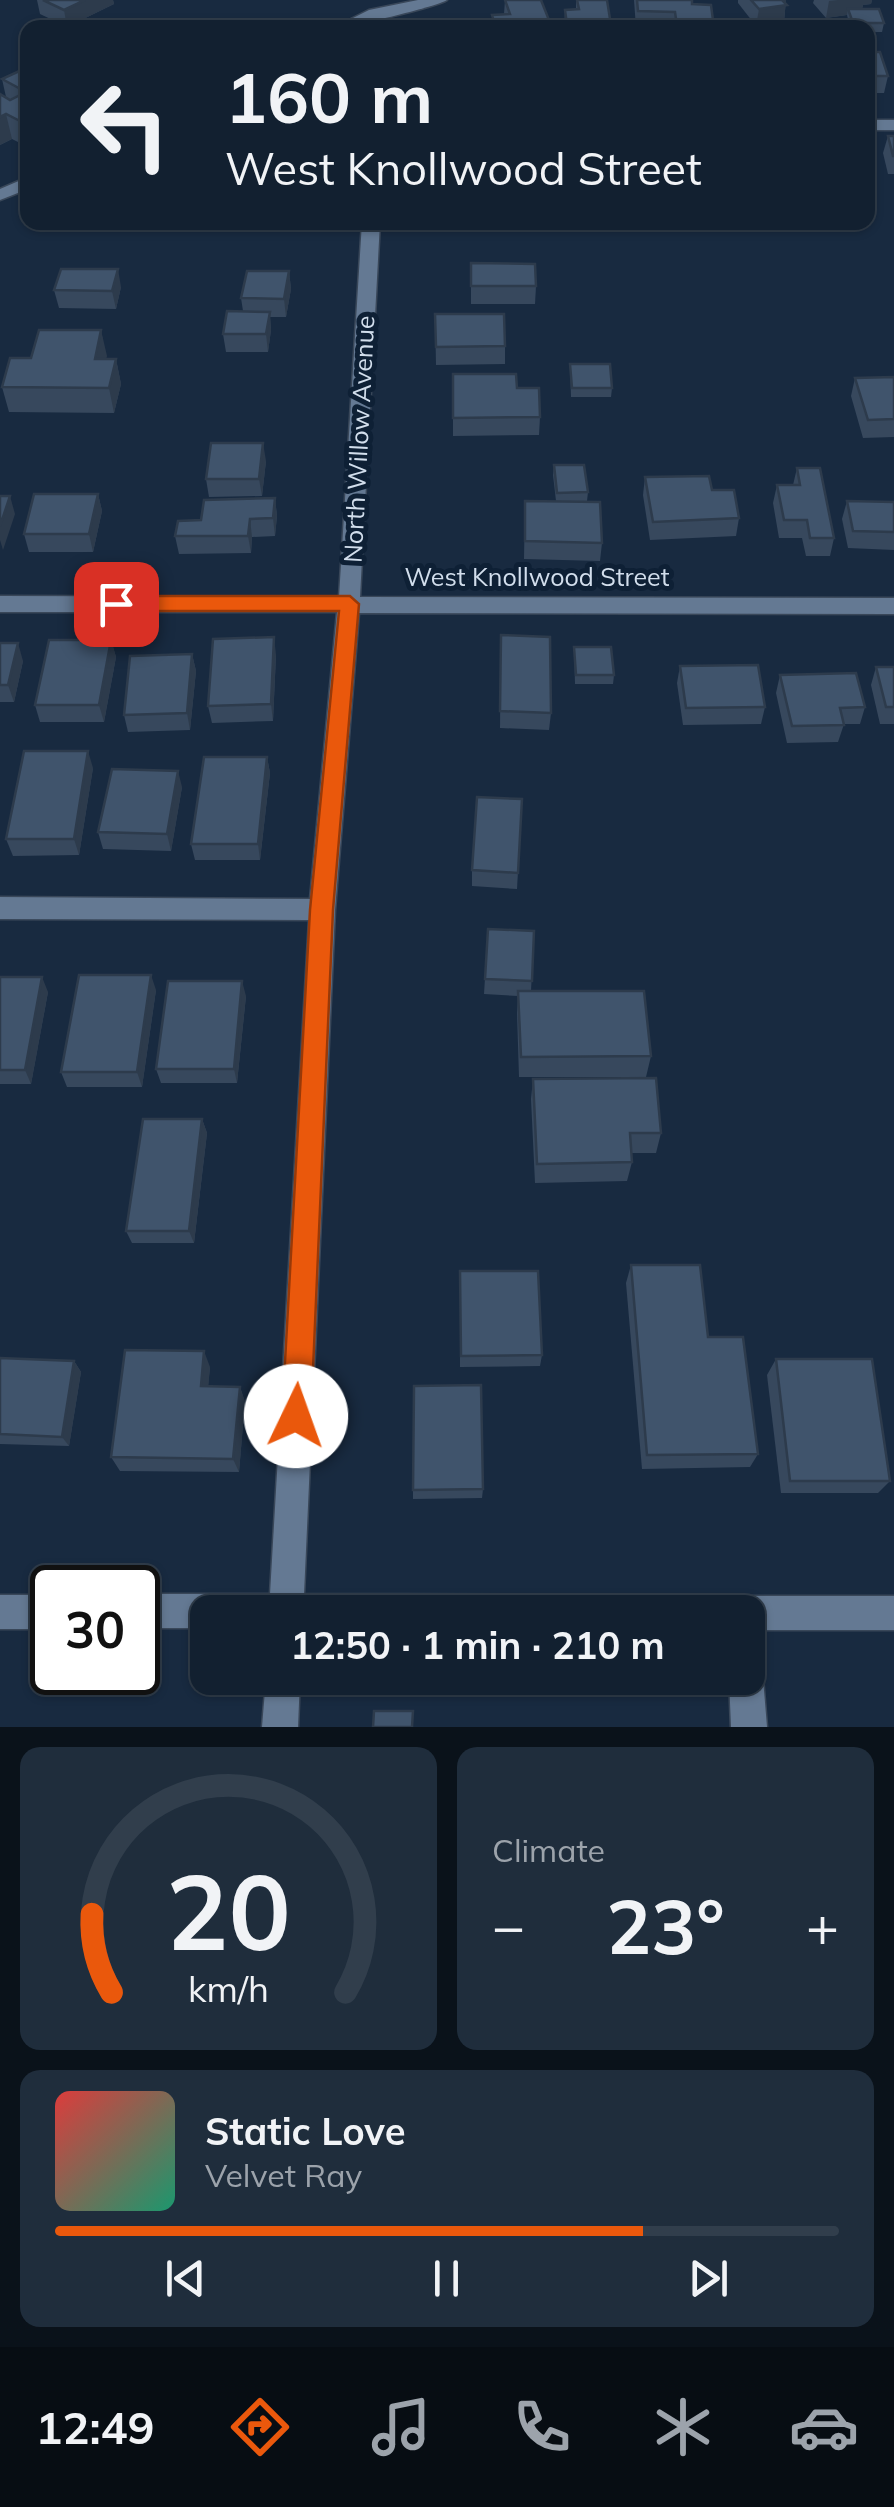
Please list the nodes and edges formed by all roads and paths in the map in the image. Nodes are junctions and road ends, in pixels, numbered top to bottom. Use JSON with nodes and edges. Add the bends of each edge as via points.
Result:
{"nodes":[{"id":1,"x":440,"y":0,"type":"edge"},
{"id":2,"x":358,"y":20,"type":"edge"},
{"id":3,"x":371,"y":230,"type":"edge"},
{"id":4,"x":0,"y":604,"type":"edge"},
{"id":5,"x":350,"y":604,"type":"junction"},
{"id":6,"x":894,"y":606,"type":"edge"},
{"id":7,"x":0,"y":908,"type":"edge"},
{"id":8,"x":322,"y":910,"type":"junction"},
{"id":9,"x":287,"y":1595,"type":"edge"},
{"id":10,"x":160,"y":1611,"type":"edge"},
{"id":11,"x":190,"y":1611,"type":"edge"},
{"id":12,"x":0,"y":1612,"type":"edge"},
{"id":13,"x":30,"y":1612,"type":"edge"},
{"id":14,"x":765,"y":1613,"type":"edge"},
{"id":15,"x":894,"y":1613,"type":"edge"},
{"id":16,"x":281,"y":1695,"type":"edge"},
{"id":17,"x":747,"y":1695,"type":"edge"},
{"id":18,"x":280,"y":1727,"type":"edge"},
{"id":19,"x":749,"y":1727,"type":"edge"}],
"edges":[{"from":1,"to":2,"type":"street"},
{"from":3,"to":5,"type":"street","name":"North Willow Avenue"},
{"from":4,"to":5,"type":"street","name":"West Knollwood Street"},
{"from":5,"to":6,"type":"street","name":"West Knollwood Street"},
{"from":5,"to":8,"type":"street","name":"North Willow Avenue"},
{"from":7,"to":8,"type":"street"},
{"from":8,"to":9,"type":"street","name":"North Willow Avenue"},
{"from":10,"to":11,"type":"street"},
{"from":12,"to":13,"type":"street"},
{"from":14,"to":15,"type":"street"},
{"from":16,"to":18,"type":"street"},
{"from":17,"to":19,"type":"street"}]}
